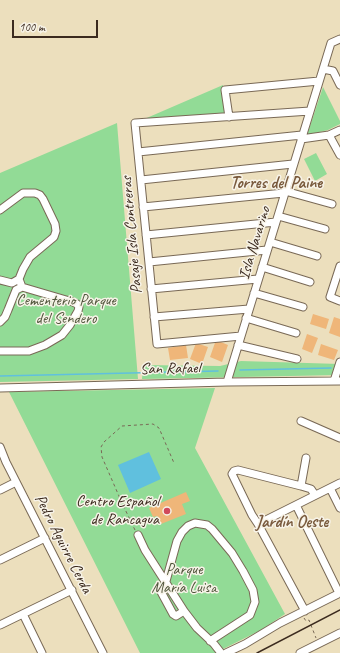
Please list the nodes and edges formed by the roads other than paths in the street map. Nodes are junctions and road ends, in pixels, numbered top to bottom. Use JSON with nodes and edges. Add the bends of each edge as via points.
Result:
{"nodes":[{"id":1,"x":340,"y":39,"type":"edge"},
{"id":2,"x":322,"y":69,"type":"junction"},
{"id":3,"x":319,"y":81,"type":"junction"},
{"id":4,"x":340,"y":84,"type":"edge"},
{"id":5,"x":310,"y":111,"type":"junction"},
{"id":6,"x":229,"y":117,"type":"junction"},
{"id":7,"x":340,"y":130,"type":"edge"},
{"id":8,"x":329,"y":135,"type":"junction"},
{"id":9,"x":302,"y":137,"type":"junction"},
{"id":10,"x":138,"y":152,"type":"junction"},
{"id":11,"x":340,"y":155,"type":"edge"},
{"id":12,"x":293,"y":164,"type":"junction"},
{"id":13,"x":141,"y":180,"type":"junction"},
{"id":14,"x":285,"y":192,"type":"junction"},
{"id":15,"x":332,"y":204,"type":"dead end"},
{"id":16,"x":143,"y":207,"type":"junction"},
{"id":17,"x":0,"y":210,"type":"edge"},
{"id":18,"x":277,"y":219,"type":"junction"},
{"id":19,"x":325,"y":229,"type":"dead end"},
{"id":20,"x":146,"y":235,"type":"junction"},
{"id":21,"x":270,"y":242,"type":"junction"},
{"id":22,"x":267,"y":250,"type":"junction"},
{"id":23,"x":317,"y":256,"type":"dead end"},
{"id":24,"x":149,"y":262,"type":"junction"},
{"id":25,"x":340,"y":266,"type":"edge"},
{"id":26,"x":262,"y":267,"type":"junction"},
{"id":27,"x":258,"y":279,"type":"junction"},
{"id":28,"x":0,"y":280,"type":"edge"},
{"id":29,"x":310,"y":282,"type":"dead end"},
{"id":30,"x":17,"y":287,"type":"junction"},
{"id":31,"x":151,"y":289,"type":"junction"},
{"id":32,"x":254,"y":293,"type":"junction"},
{"id":33,"x":340,"y":301,"type":"edge"},
{"id":34,"x":303,"y":307,"type":"dead end"},
{"id":35,"x":249,"y":309,"type":"junction"},
{"id":36,"x":154,"y":317,"type":"junction"},
{"id":37,"x":246,"y":318,"type":"junction"},
{"id":38,"x":0,"y":322,"type":"edge"},
{"id":39,"x":296,"y":333,"type":"dead end"},
{"id":40,"x":241,"y":336,"type":"junction"},
{"id":41,"x":238,"y":345,"type":"junction"},
{"id":42,"x":0,"y":352,"type":"edge"},
{"id":43,"x":297,"y":359,"type":"dead end"},
{"id":44,"x":340,"y":362,"type":"edge"},
{"id":45,"x":337,"y":381,"type":"edge"},
{"id":46,"x":227,"y":382,"type":"junction"},
{"id":47,"x":0,"y":388,"type":"edge"},
{"id":48,"x":301,"y":421,"type":"dead end"},
{"id":49,"x":339,"y":437,"type":"edge"},
{"id":50,"x":0,"y":447,"type":"edge"},
{"id":51,"x":306,"y":458,"type":"dead end"},
{"id":52,"x":16,"y":482,"type":"junction"},
{"id":53,"x":340,"y":483,"type":"edge"},
{"id":54,"x":301,"y":486,"type":"junction"},
{"id":55,"x":330,"y":488,"type":"junction"},
{"id":56,"x":0,"y":490,"type":"edge"},
{"id":57,"x":316,"y":495,"type":"junction"},
{"id":58,"x":296,"y":505,"type":"junction"},
{"id":59,"x":340,"y":508,"type":"edge"},
{"id":60,"x":258,"y":524,"type":"junction"},
{"id":61,"x":138,"y":535,"type":"road end"},
{"id":62,"x":45,"y":538,"type":"junction"},
{"id":63,"x":0,"y":560,"type":"edge"},
{"id":64,"x":166,"y":581,"type":"junction"},
{"id":65,"x":72,"y":590,"type":"junction"},
{"id":66,"x":160,"y":590,"type":"dead end"},
{"id":67,"x":340,"y":593,"type":"edge"},
{"id":68,"x":184,"y":611,"type":"junction"},
{"id":69,"x":303,"y":612,"type":"junction"},
{"id":70,"x":23,"y":614,"type":"junction"},
{"id":71,"x":0,"y":626,"type":"edge"},
{"id":72,"x":340,"y":634,"type":"edge"},
{"id":73,"x":210,"y":641,"type":"junction"},
{"id":74,"x":42,"y":653,"type":"edge"},
{"id":75,"x":103,"y":653,"type":"edge"},
{"id":76,"x":221,"y":653,"type":"edge"},
{"id":77,"x":226,"y":653,"type":"edge"},
{"id":78,"x":300,"y":653,"type":"edge"}],
"edges":[{"from":1,"to":2,"type":"street","name":"Isla Navarino","via":[[330,43]]},
{"from":2,"to":3,"type":"street","name":"Isla Navarino"},
{"from":2,"to":4,"type":"street","via":[[333,71]]},
{"from":3,"to":5,"type":"street","name":"Isla Navarino"},
{"from":3,"to":6,"type":"street","via":[[226,90]]},
{"from":5,"to":6,"type":"street"},
{"from":5,"to":9,"type":"street","name":"Isla Navarino"},
{"from":6,"to":10,"type":"street","name":"Pasaje Isla Contreras","via":[[135,123]]},
{"from":7,"to":8,"type":"street"},
{"from":8,"to":9,"type":"street"},
{"from":8,"to":11,"type":"street"},
{"from":9,"to":10,"type":"street"},
{"from":9,"to":12,"type":"street","name":"Isla Navarino"},
{"from":10,"to":13,"type":"street","name":"Pasaje Isla Contreras"},
{"from":12,"to":13,"type":"street"},
{"from":12,"to":14,"type":"street","name":"Isla Navarino"},
{"from":13,"to":16,"type":"street","name":"Pasaje Isla Contreras"},
{"from":14,"to":15,"type":"street"},
{"from":14,"to":16,"type":"street"},
{"from":14,"to":18,"type":"street","name":"Isla Navarino"},
{"from":16,"to":20,"type":"street","name":"Pasaje Isla Contreras"},
{"from":17,"to":30,"type":"street","via":[[23,193],[35,193],[43,199],[55,224],[54,237],[30,257]]},
{"from":18,"to":19,"type":"street"},
{"from":18,"to":20,"type":"street"},
{"from":18,"to":21,"type":"street","name":"Isla Navarino"},
{"from":20,"to":24,"type":"street","name":"Pasaje Isla Contreras"},
{"from":21,"to":22,"type":"street","name":"Isla Navarino"},
{"from":21,"to":23,"type":"street"},
{"from":22,"to":24,"type":"street"},
{"from":22,"to":26,"type":"street","name":"Isla Navarino"},
{"from":24,"to":31,"type":"street","name":"Pasaje Isla Contreras"},
{"from":25,"to":33,"type":"street","via":[[330,297]]},
{"from":26,"to":27,"type":"street","name":"Isla Navarino"},
{"from":26,"to":29,"type":"street"},
{"from":27,"to":31,"type":"street"},
{"from":27,"to":32,"type":"street","name":"Isla Navarino"},
{"from":28,"to":30,"type":"street"},
{"from":30,"to":38,"type":"street","via":[[5,317]]},
{"from":30,"to":42,"type":"street","via":[[72,302],[77,304],[78,311],[62,335],[45,345],[29,351]]},
{"from":31,"to":36,"type":"street","name":"Pasaje Isla Contreras"},
{"from":32,"to":34,"type":"street"},
{"from":32,"to":35,"type":"street","name":"Isla Navarino"},
{"from":35,"to":36,"type":"street"},
{"from":35,"to":37,"type":"street","name":"Isla Navarino"},
{"from":36,"to":40,"type":"street","name":"Pasaje Isla Contreras","via":[[157,344]]},
{"from":37,"to":39,"type":"street"},
{"from":37,"to":40,"type":"street","name":"Isla Navarino"},
{"from":40,"to":41,"type":"street","name":"Isla Navarino"},
{"from":41,"to":43,"type":"street"},
{"from":41,"to":46,"type":"street","name":"Isla Navarino"},
{"from":44,"to":45,"type":"street"},
{"from":45,"to":46,"type":"street","name":"San Rafael"},
{"from":46,"to":47,"type":"street","name":"San Rafael"},
{"from":48,"to":49,"type":"street"},
{"from":50,"to":52,"type":"street","name":"Pedro Aguirre Cerda"},
{"from":51,"to":54,"type":"street"},
{"from":52,"to":56,"type":"street"},
{"from":52,"to":62,"type":"street","name":"Pedro Aguirre Cerda"},
{"from":53,"to":55,"type":"street"},
{"from":54,"to":57,"type":"street","via":[[311,489]]},
{"from":54,"to":60,"type":"street","via":[[234,471],[233,477]]},
{"from":55,"to":57,"type":"street"},
{"from":55,"to":59,"type":"street"},
{"from":57,"to":58,"type":"street"},
{"from":58,"to":60,"type":"street"},
{"from":58,"to":67,"type":"street"},
{"from":60,"to":69,"type":"street"},
{"from":61,"to":64,"type":"street"},
{"from":62,"to":63,"type":"street"},
{"from":62,"to":65,"type":"street","name":"Pedro Aguirre Cerda"},
{"from":64,"to":68,"type":"street"},
{"from":64,"to":73,"type":"street","via":[[177,541],[188,526],[195,523],[207,525],[212,529],[232,553],[253,590],[255,602],[250,615]]},
{"from":65,"to":70,"type":"street"},
{"from":65,"to":75,"type":"street","name":"Pedro Aguirre Cerda"},
{"from":66,"to":68,"type":"street","via":[[173,614],[176,616]]},
{"from":67,"to":69,"type":"street"},
{"from":68,"to":73,"type":"street","via":[[196,628]]},
{"from":69,"to":77,"type":"street"},
{"from":70,"to":71,"type":"street"},
{"from":70,"to":74,"type":"street"},
{"from":72,"to":78,"type":"street"},
{"from":73,"to":76,"type":"street"}]}
